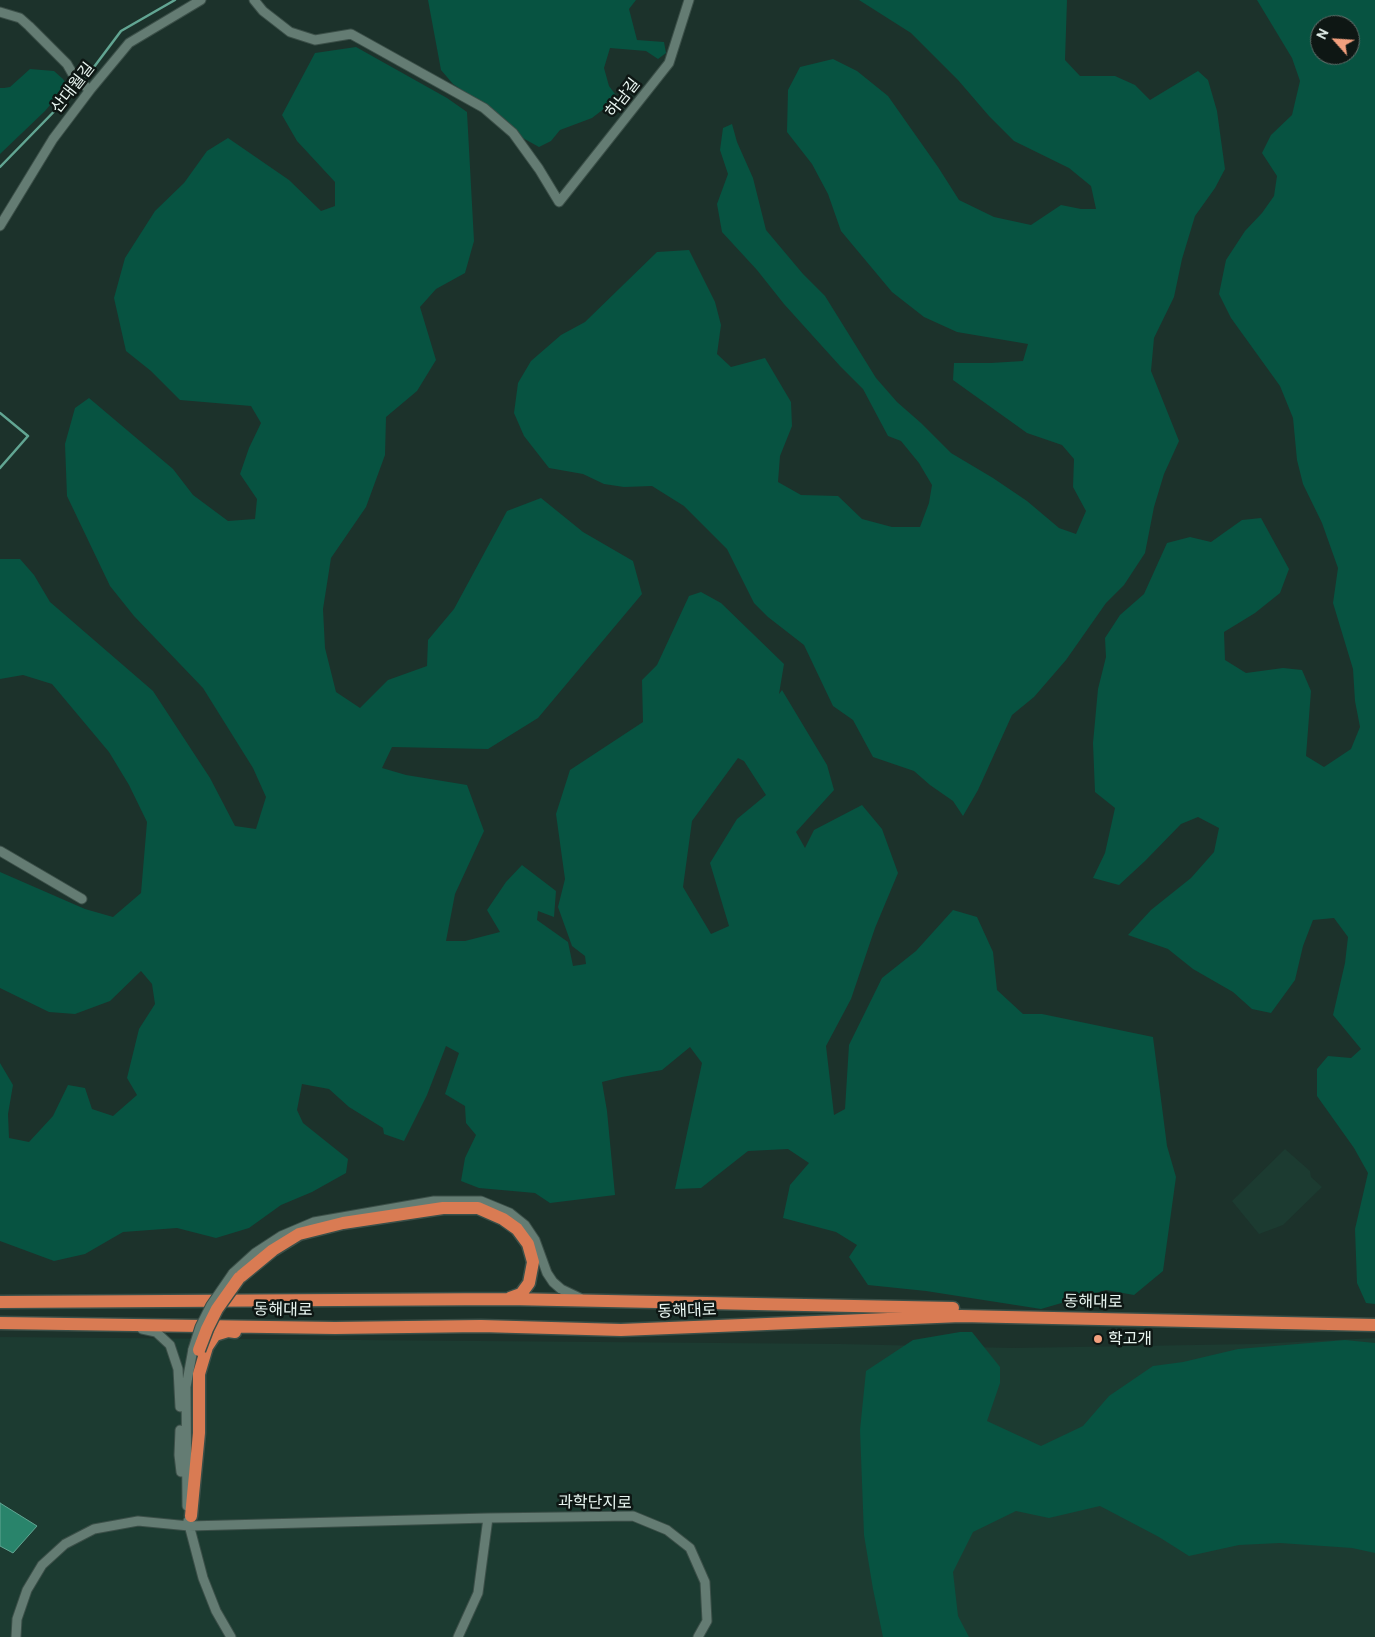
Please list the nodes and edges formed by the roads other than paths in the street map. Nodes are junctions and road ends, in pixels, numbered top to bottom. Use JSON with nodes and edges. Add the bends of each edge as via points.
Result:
{"nodes":[{"id":1,"x":201,"y":0,"type":"edge"},
{"id":2,"x":254,"y":0,"type":"edge"},
{"id":3,"x":689,"y":0,"type":"edge"},
{"id":4,"x":0,"y":12,"type":"edge"},
{"id":5,"x":90,"y":90,"type":"junction"},
{"id":6,"x":0,"y":226,"type":"edge"},
{"id":7,"x":0,"y":851,"type":"edge"},
{"id":8,"x":82,"y":899,"type":"dead end"},
{"id":9,"x":236,"y":1276,"type":"junction"},
{"id":10,"x":508,"y":1299,"type":"junction"},
{"id":11,"x":587,"y":1301,"type":"junction"},
{"id":12,"x":0,"y":1302,"type":"edge"},
{"id":13,"x":1375,"y":1316,"type":"edge"},
{"id":14,"x":0,"y":1322,"type":"edge"},
{"id":15,"x":72,"y":1323,"type":"junction"},
{"id":16,"x":1375,"y":1325,"type":"edge"},
{"id":17,"x":335,"y":1328,"type":"junction"},
{"id":18,"x":488,"y":1518,"type":"junction"},
{"id":19,"x":189,"y":1520,"type":"junction"},
{"id":20,"x":16,"y":1637,"type":"edge"},
{"id":21,"x":231,"y":1637,"type":"edge"},
{"id":22,"x":458,"y":1637,"type":"edge"},
{"id":23,"x":698,"y":1637,"type":"edge"}],
"edges":[{"from":1,"to":5,"type":"street","name":"산대월길","via":[[129,43]]},
{"from":2,"to":3,"type":"street","name":"하남길","via":[[290,32],[315,40],[351,34],[484,108],[513,133],[560,202],[669,63]]},
{"from":4,"to":5,"type":"street","via":[[20,18]]},
{"from":5,"to":6,"type":"street","name":"산대월길","via":[[53,139]]},
{"from":7,"to":8,"type":"street"},
{"from":9,"to":10,"type":"highway","via":[[299,1234],[343,1223],[443,1208],[478,1208],[503,1219],[528,1244],[533,1262],[528,1283],[521,1294]]},
{"from":9,"to":11,"type":"street","via":[[255,1253],[314,1222],[434,1201],[481,1201],[510,1213],[525,1226],[535,1240],[553,1282]]},
{"from":9,"to":19,"type":"highway","bridge":true,"via":[[196,1350]]},
{"from":10,"to":11,"type":"highway","name":"동해대로"},
{"from":10,"to":12,"type":"highway","name":"동해대로"},
{"from":11,"to":13,"type":"highway","name":"동해대로"},
{"from":14,"to":15,"type":"highway","name":"동해대로"},
{"from":15,"to":17,"type":"highway","name":"동해대로"},
{"from":15,"to":19,"type":"street","via":[[136,1327],[156,1332],[170,1345],[178,1369],[179,1455]]},
{"from":16,"to":17,"type":"highway","name":"동해대로","via":[[961,1316],[620,1330],[481,1326]]},
{"from":17,"to":19,"type":"highway","via":[[228,1332],[215,1336],[207,1347],[199,1374],[199,1433]]},
{"from":18,"to":19,"type":"street","name":"과학단지로"},
{"from":18,"to":22,"type":"street","via":[[478,1593]]},
{"from":18,"to":23,"type":"street","name":"과학단지로","via":[[633,1516],[667,1530],[690,1548],[705,1582],[706,1621]]},
{"from":19,"to":20,"type":"street","name":"과학단지로","via":[[138,1521],[94,1529],[65,1544],[42,1565],[27,1590],[17,1619]]},
{"from":19,"to":21,"type":"street","via":[[202,1578]]}]}
